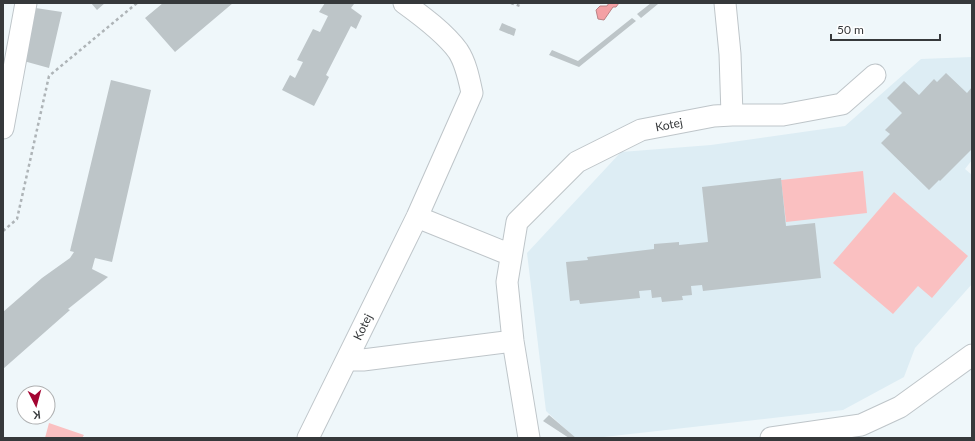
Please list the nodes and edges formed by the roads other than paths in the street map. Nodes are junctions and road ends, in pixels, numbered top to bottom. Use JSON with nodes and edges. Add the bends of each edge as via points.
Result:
{"nodes":[{"id":1,"x":26,"y":3,"type":"edge"},
{"id":2,"x":404,"y":3,"type":"edge"},
{"id":3,"x":724,"y":3,"type":"edge"},
{"id":4,"x":875,"y":75,"type":"dead end"},
{"id":5,"x":732,"y":114,"type":"junction"},
{"id":6,"x":3,"y":128,"type":"edge"},
{"id":7,"x":417,"y":217,"type":"junction"},
{"id":8,"x":511,"y":255,"type":"junction"},
{"id":9,"x":513,"y":341,"type":"junction"},
{"id":10,"x":972,"y":355,"type":"edge"},
{"id":11,"x":347,"y":360,"type":"junction"},
{"id":12,"x":308,"y":438,"type":"edge"},
{"id":13,"x":529,"y":438,"type":"edge"},
{"id":14,"x":771,"y":438,"type":"edge"}],
"edges":[{"from":1,"to":6,"type":"street"},
{"from":2,"to":7,"type":"street","name":"Kotej","via":[[425,18],[458,51],[469,75],[472,93]]},
{"from":3,"to":5,"type":"street","via":[[730,54]]},
{"from":4,"to":5,"type":"street","name":"Kotej","via":[[842,104],[783,115]]},
{"from":5,"to":8,"type":"street","name":"Kotej","via":[[641,130],[577,162],[516,222]]},
{"from":7,"to":8,"type":"street"},
{"from":7,"to":11,"type":"street","name":"Kotej"},
{"from":8,"to":9,"type":"street","name":"Kotej","via":[[507,282]]},
{"from":9,"to":11,"type":"street"},
{"from":9,"to":13,"type":"street","name":"Kotej"},
{"from":10,"to":14,"type":"street","via":[[900,408],[861,425]]},
{"from":11,"to":12,"type":"street","name":"Kotej"}]}
